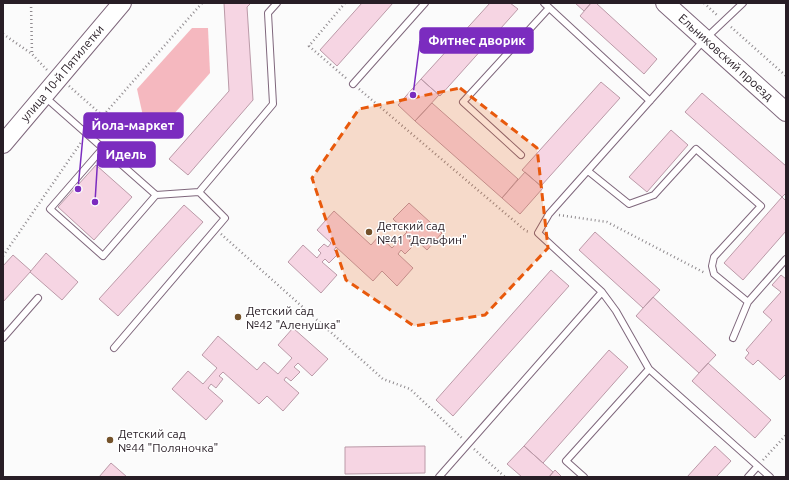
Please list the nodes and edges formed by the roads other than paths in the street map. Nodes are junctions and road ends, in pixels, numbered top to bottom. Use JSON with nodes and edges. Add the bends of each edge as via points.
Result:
{"nodes":[{"id":1,"x":122,"y":3,"type":"edge"},
{"id":2,"x":277,"y":3,"type":"edge"},
{"id":3,"x":425,"y":3,"type":"edge"},
{"id":4,"x":544,"y":3,"type":"edge"},
{"id":5,"x":665,"y":3,"type":"edge"},
{"id":6,"x":743,"y":3,"type":"edge"},
{"id":7,"x":549,"y":8,"type":"junction"},
{"id":8,"x":705,"y":39,"type":"junction"},
{"id":9,"x":353,"y":84,"type":"road end"},
{"id":10,"x":43,"y":96,"type":"junction"},
{"id":11,"x":650,"y":100,"type":"junction"},
{"id":12,"x":786,"y":112,"type":"edge"},
{"id":13,"x":3,"y":144,"type":"edge"},
{"id":14,"x":103,"y":148,"type":"junction"},
{"id":15,"x":521,"y":155,"type":"dead end"},
{"id":16,"x":588,"y":171,"type":"junction"},
{"id":17,"x":198,"y":192,"type":"junction"},
{"id":18,"x":156,"y":195,"type":"junction"},
{"id":19,"x":786,"y":259,"type":"edge"},
{"id":20,"x":602,"y":292,"type":"junction"},
{"id":21,"x":38,"y":298,"type":"dead end"},
{"id":22,"x":748,"y":302,"type":"junction"},
{"id":23,"x":3,"y":338,"type":"edge"},
{"id":24,"x":733,"y":338,"type":"dead end"},
{"id":25,"x":114,"y":348,"type":"dead end"},
{"id":26,"x":649,"y":369,"type":"junction"},
{"id":27,"x":757,"y":467,"type":"junction"},
{"id":28,"x":439,"y":477,"type":"edge"},
{"id":29,"x":584,"y":477,"type":"edge"},
{"id":30,"x":748,"y":477,"type":"edge"},
{"id":31,"x":770,"y":477,"type":"edge"}],
"edges":[{"from":1,"to":10,"type":"main road","name":"улица 10-й Пятилетки"},
{"from":2,"to":17,"type":"lane","via":[[268,14],[273,104]]},
{"from":3,"to":9,"type":"lane"},
{"from":4,"to":7,"type":"lane"},
{"from":5,"to":8,"type":"main road","name":"Ельниковский проезд"},
{"from":6,"to":8,"type":"lane"},
{"from":7,"to":11,"type":"lane"},
{"from":7,"to":15,"type":"lane","via":[[463,102]]},
{"from":8,"to":11,"type":"lane"},
{"from":8,"to":12,"type":"main road","name":"Ельниковский проезд"},
{"from":10,"to":13,"type":"main road","name":"улица 10-й Пятилетки"},
{"from":10,"to":14,"type":"lane"},
{"from":11,"to":16,"type":"lane"},
{"from":14,"to":18,"type":"lane"},
{"from":14,"to":18,"type":"lane","via":[[50,209],[68,225],[103,256]]},
{"from":16,"to":20,"type":"lane","via":[[549,214],[538,233]]},
{"from":16,"to":22,"type":"lane","via":[[629,204],[654,195],[696,149],[761,206],[714,257],[712,266],[714,274]]},
{"from":17,"to":18,"type":"lane"},
{"from":17,"to":25,"type":"lane","via":[[225,218]]},
{"from":19,"to":22,"type":"lane"},
{"from":20,"to":26,"type":"lane","via":[[616,311]]},
{"from":20,"to":28,"type":"lane"},
{"from":21,"to":23,"type":"lane"},
{"from":22,"to":24,"type":"lane"},
{"from":26,"to":27,"type":"lane"},
{"from":26,"to":29,"type":"lane","via":[[566,462]]},
{"from":27,"to":30,"type":"lane"},
{"from":27,"to":31,"type":"lane"}]}
